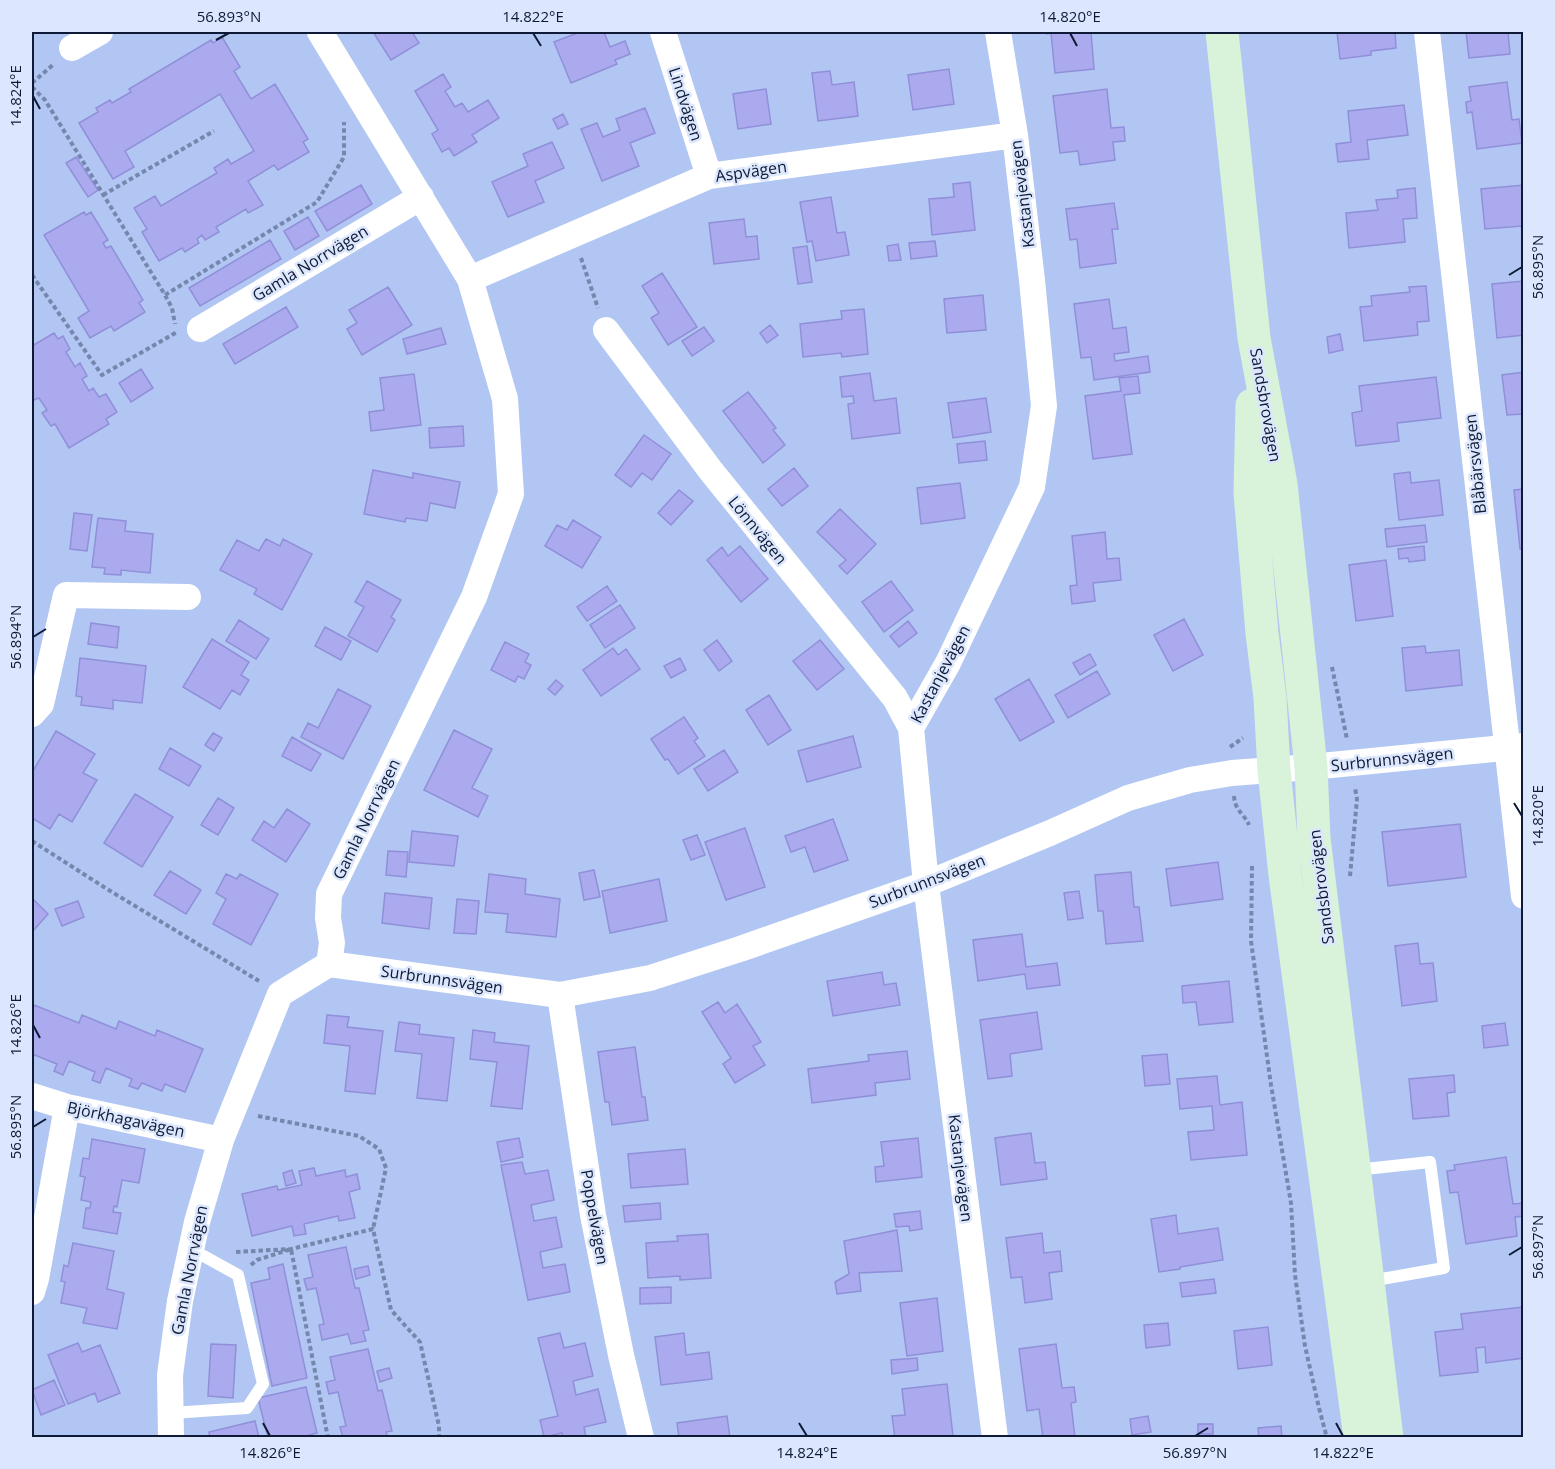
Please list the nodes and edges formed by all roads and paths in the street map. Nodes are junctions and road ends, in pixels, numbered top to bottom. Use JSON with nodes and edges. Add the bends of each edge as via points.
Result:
{"nodes":[{"id":1,"x":100,"y":32,"type":"edge"},
{"id":2,"x":320,"y":32,"type":"edge"},
{"id":3,"x":663,"y":32,"type":"edge"},
{"id":4,"x":998,"y":32,"type":"edge"},
{"id":5,"x":1222,"y":32,"type":"edge"},
{"id":6,"x":1427,"y":32,"type":"edge"},
{"id":7,"x":72,"y":48,"type":"dead end"},
{"id":8,"x":32,"y":87,"type":"edge"},
{"id":9,"x":344,"y":111,"type":"dead end"},
{"id":10,"x":214,"y":131,"type":"dead end"},
{"id":11,"x":1015,"y":135,"type":"junction"},
{"id":12,"x":709,"y":176,"type":"junction"},
{"id":13,"x":103,"y":195,"type":"junction"},
{"id":14,"x":421,"y":197,"type":"junction"},
{"id":15,"x":572,"y":235,"type":"junction"},
{"id":16,"x":32,"y":275,"type":"edge"},
{"id":17,"x":470,"y":279,"type":"junction"},
{"id":18,"x":165,"y":296,"type":"junction"},
{"id":19,"x":606,"y":330,"type":"joint"},
{"id":20,"x":188,"y":331,"type":"junction"},
{"id":21,"x":1254,"y":338,"type":"junction"},
{"id":22,"x":188,"y":597,"type":"dead end"},
{"id":23,"x":32,"y":714,"type":"edge"},
{"id":24,"x":911,"y":728,"type":"junction"},
{"id":25,"x":1515,"y":747,"type":"edge"},
{"id":26,"x":1311,"y":767,"type":"junction"},
{"id":27,"x":1274,"y":770,"type":"junction"},
{"id":28,"x":32,"y":841,"type":"edge"},
{"id":29,"x":926,"y":884,"type":"junction"},
{"id":30,"x":1524,"y":896,"type":"edge"},
{"id":31,"x":329,"y":964,"type":"junction"},
{"id":32,"x":280,"y":993,"type":"junction"},
{"id":33,"x":560,"y":995,"type":"junction"},
{"id":34,"x":32,"y":1096,"type":"edge"},
{"id":35,"x":67,"y":1107,"type":"junction"},
{"id":36,"x":248,"y":1114,"type":"dead end"},
{"id":37,"x":221,"y":1140,"type":"junction"},
{"id":38,"x":1355,"y":1170,"type":"junction"},
{"id":39,"x":373,"y":1229,"type":"junction"},
{"id":40,"x":291,"y":1249,"type":"junction"},
{"id":41,"x":198,"y":1253,"type":"junction"},
{"id":42,"x":238,"y":1275,"type":"junction"},
{"id":43,"x":1369,"y":1281,"type":"junction"},
{"id":44,"x":32,"y":1292,"type":"edge"},
{"id":45,"x":171,"y":1425,"type":"edge"},
{"id":46,"x":328,"y":1437,"type":"edge"},
{"id":47,"x":439,"y":1437,"type":"edge"},
{"id":48,"x":641,"y":1437,"type":"edge"},
{"id":49,"x":995,"y":1437,"type":"edge"},
{"id":50,"x":1360,"y":1437,"type":"edge"},
{"id":51,"x":1387,"y":1437,"type":"edge"}],
"edges":[{"from":1,"to":7,"type":"street"},
{"from":2,"to":14,"type":"street","name":"Gamla Norrvägen"},
{"from":3,"to":12,"type":"street","name":"Lindvägen"},
{"from":4,"to":11,"type":"street","name":"Kastanjevägen"},
{"from":5,"to":21,"type":"main road","name":"Sandsbrovägen"},
{"from":6,"to":25,"type":"street","name":"Blåbärsvägen"},
{"from":8,"to":13,"type":"path","via":[[45,100]]},
{"from":9,"to":18,"type":"path","via":[[344,157],[317,202]]},
{"from":10,"to":13,"type":"path"},
{"from":11,"to":12,"type":"street","name":"Aspvägen"},
{"from":11,"to":24,"type":"street","name":"Kastanjevägen","via":[[1044,406],[1032,486],[948,663]]},
{"from":12,"to":15,"type":"street","name":"Aspvägen"},
{"from":13,"to":18,"type":"path"},
{"from":14,"to":17,"type":"street","name":"Gamla Norrvägen"},
{"from":14,"to":20,"type":"street","name":"Gamla Norrvägen"},
{"from":15,"to":17,"type":"street","name":"Aspvägen"},
{"from":15,"to":19,"type":"path"},
{"from":16,"to":20,"type":"path","via":[[102,375]]},
{"from":17,"to":31,"type":"street","name":"Gamla Norrvägen","via":[[506,399],[510,494],[474,597],[329,894]]},
{"from":18,"to":20,"type":"path"},
{"from":19,"to":24,"type":"street","name":"Lönnvägen","via":[[711,471],[895,699]]},
{"from":21,"to":26,"type":"main road","name":"Sandsbrovägen","via":[[1281,484]]},
{"from":21,"to":27,"type":"main road","name":"Sandsbrovägen","via":[[1250,493]]},
{"from":22,"to":23,"type":"street","via":[[66,595],[40,704]]},
{"from":24,"to":29,"type":"street","name":"Kastanjevägen"},
{"from":25,"to":26,"type":"street","name":"Surbrunnsvägen"},
{"from":25,"to":30,"type":"street","name":"Blåbärsvägen"},
{"from":26,"to":27,"type":"street","name":"Surbrunnsvägen"},
{"from":26,"to":38,"type":"main road","name":"Sandsbrovägen","via":[[1314,838]]},
{"from":27,"to":29,"type":"street","name":"Surbrunnsvägen","via":[[1190,780],[1128,798]]},
{"from":27,"to":50,"type":"main road","name":"Sandsbrovägen"},
{"from":28,"to":32,"type":"path"},
{"from":29,"to":33,"type":"street","name":"Surbrunnsvägen","via":[[650,978]]},
{"from":29,"to":49,"type":"street","name":"Kastanjevägen"},
{"from":31,"to":32,"type":"street"},
{"from":31,"to":33,"type":"street","name":"Surbrunnsvägen"},
{"from":32,"to":37,"type":"street","name":"Gamla Norrvägen"},
{"from":33,"to":48,"type":"street","name":"Poppelvägen","via":[[593,1215]]},
{"from":34,"to":35,"type":"street","name":"Björkhagavägen"},
{"from":35,"to":37,"type":"street","name":"Björkhagavägen"},
{"from":35,"to":44,"type":"street"},
{"from":36,"to":39,"type":"path","via":[[359,1136],[379,1149],[386,1168]]},
{"from":37,"to":41,"type":"street","name":"Gamla Norrvägen","via":[[197,1222]]},
{"from":38,"to":43,"type":"main road","name":"Sandsbrovägen"},
{"from":38,"to":43,"type":"lane","via":[[1430,1162],[1444,1268]]},
{"from":39,"to":40,"type":"path"},
{"from":39,"to":47,"type":"path","via":[[391,1310],[420,1342],[440,1426]]},
{"from":40,"to":41,"type":"path"},
{"from":40,"to":42,"type":"path","via":[[257,1260]]},
{"from":40,"to":46,"type":"path"},
{"from":41,"to":42,"type":"lane"},
{"from":41,"to":45,"type":"street","name":"Gamla Norrvägen","via":[[180,1301],[170,1374]]},
{"from":42,"to":45,"type":"lane","via":[[263,1384],[247,1408]]},
{"from":43,"to":51,"type":"main road","name":"Sandsbrovägen"}]}
